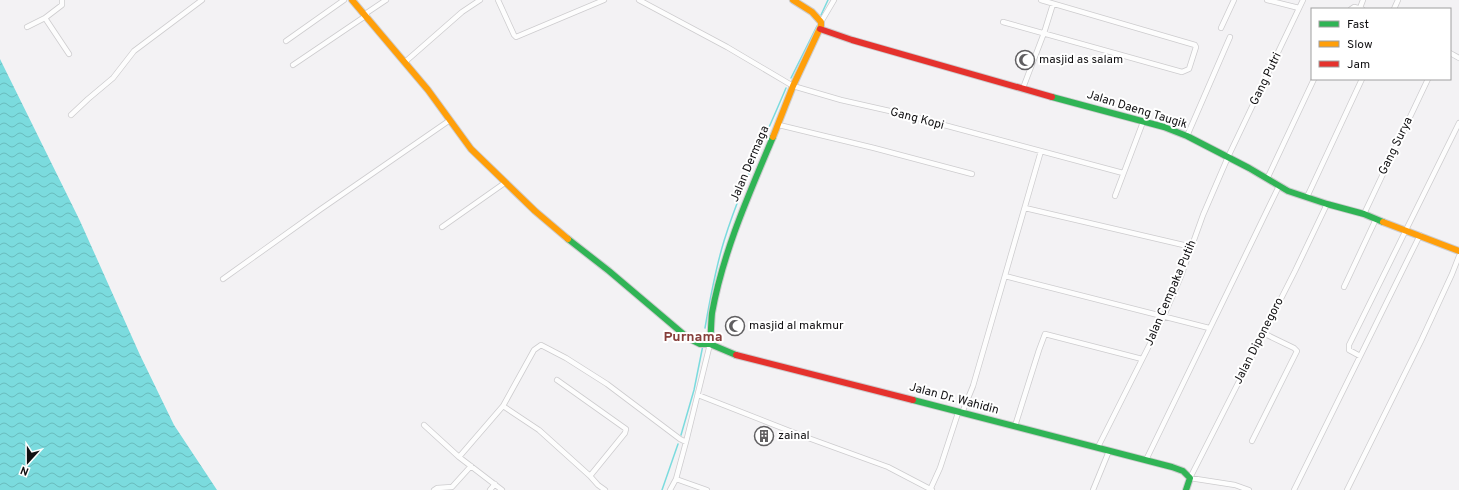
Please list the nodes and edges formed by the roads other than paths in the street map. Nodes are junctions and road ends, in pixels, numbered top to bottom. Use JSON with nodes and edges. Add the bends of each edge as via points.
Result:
{"nodes":[{"id":1,"x":62,"y":0,"type":"edge"},
{"id":2,"x":202,"y":0,"type":"edge"},
{"id":3,"x":344,"y":0,"type":"edge"},
{"id":4,"x":352,"y":0,"type":"edge"},
{"id":5,"x":386,"y":0,"type":"edge"},
{"id":6,"x":480,"y":0,"type":"edge"},
{"id":7,"x":498,"y":0,"type":"edge"},
{"id":8,"x":604,"y":0,"type":"edge"},
{"id":9,"x":639,"y":0,"type":"edge"},
{"id":10,"x":793,"y":0,"type":"edge"},
{"id":11,"x":834,"y":0,"type":"edge"},
{"id":12,"x":1041,"y":0,"type":"edge"},
{"id":13,"x":1234,"y":0,"type":"edge"},
{"id":14,"x":1267,"y":0,"type":"edge"},
{"id":15,"x":1303,"y":0,"type":"edge"},
{"id":16,"x":1363,"y":0,"type":"edge"},
{"id":17,"x":1053,"y":4,"type":"junction"},
{"id":18,"x":1299,"y":8,"type":"junction"},
{"id":19,"x":1361,"y":8,"type":"edge"},
{"id":20,"x":366,"y":15,"type":"junction"},
{"id":21,"x":45,"y":18,"type":"junction"},
{"id":22,"x":1003,"y":22,"type":"dead end"},
{"id":23,"x":820,"y":26,"type":"junction"},
{"id":24,"x":27,"y":27,"type":"dead end"},
{"id":25,"x":1221,"y":28,"type":"dead end"},
{"id":26,"x":1044,"y":33,"type":"junction"},
{"id":27,"x":1230,"y":37,"type":"dead end"},
{"id":28,"x":286,"y":41,"type":"dead end"},
{"id":29,"x":69,"y":54,"type":"dead end"},
{"id":30,"x":405,"y":62,"type":"junction"},
{"id":31,"x":293,"y":65,"type":"dead end"},
{"id":32,"x":1314,"y":80,"type":"edge"},
{"id":33,"x":1362,"y":80,"type":"edge"},
{"id":34,"x":1428,"y":80,"type":"edge"},
{"id":35,"x":793,"y":86,"type":"junction"},
{"id":36,"x":1023,"y":88,"type":"junction"},
{"id":37,"x":71,"y":115,"type":"dead end"},
{"id":38,"x":450,"y":120,"type":"junction"},
{"id":39,"x":1144,"y":122,"type":"junction"},
{"id":40,"x":1459,"y":123,"type":"edge"},
{"id":41,"x":778,"y":125,"type":"junction"},
{"id":42,"x":1187,"y":136,"type":"junction"},
{"id":43,"x":1041,"y":151,"type":"junction"},
{"id":44,"x":1228,"y":157,"type":"junction"},
{"id":45,"x":1122,"y":173,"type":"junction"},
{"id":46,"x":972,"y":174,"type":"dead end"},
{"id":47,"x":1267,"y":179,"type":"junction"},
{"id":48,"x":506,"y":182,"type":"junction"},
{"id":49,"x":1279,"y":186,"type":"junction"},
{"id":50,"x":1115,"y":196,"type":"dead end"},
{"id":51,"x":1307,"y":197,"type":"junction"},
{"id":52,"x":1327,"y":204,"type":"junction"},
{"id":53,"x":1025,"y":208,"type":"junction"},
{"id":54,"x":1364,"y":214,"type":"junction"},
{"id":55,"x":1376,"y":219,"type":"junction"},
{"id":56,"x":442,"y":227,"type":"dead end"},
{"id":57,"x":1406,"y":230,"type":"junction"},
{"id":58,"x":1420,"y":235,"type":"junction"},
{"id":59,"x":1192,"y":247,"type":"junction"},
{"id":60,"x":1459,"y":251,"type":"edge"},
{"id":61,"x":1459,"y":256,"type":"edge"},
{"id":62,"x":1005,"y":276,"type":"junction"},
{"id":63,"x":223,"y":279,"type":"dead end"},
{"id":64,"x":1344,"y":287,"type":"dead end"},
{"id":65,"x":1163,"y":318,"type":"junction"},
{"id":66,"x":1209,"y":328,"type":"junction"},
{"id":67,"x":1264,"y":333,"type":"junction"},
{"id":68,"x":710,"y":344,"type":"junction"},
{"id":69,"x":1360,"y":356,"type":"junction"},
{"id":70,"x":1142,"y":359,"type":"junction"},
{"id":71,"x":557,"y":380,"type":"dead end"},
{"id":72,"x":698,"y":395,"type":"junction"},
{"id":73,"x":503,"y":406,"type":"junction"},
{"id":74,"x":960,"y":413,"type":"junction"},
{"id":75,"x":424,"y":425,"type":"dead end"},
{"id":76,"x":1015,"y":426,"type":"junction"},
{"id":77,"x":1252,"y":441,"type":"dead end"},
{"id":78,"x":686,"y":442,"type":"junction"},
{"id":79,"x":1098,"y":447,"type":"junction"},
{"id":80,"x":1109,"y":451,"type":"junction"},
{"id":81,"x":459,"y":457,"type":"junction"},
{"id":82,"x":1146,"y":460,"type":"junction"},
{"id":83,"x":471,"y":466,"type":"junction"},
{"id":84,"x":590,"y":476,"type":"junction"},
{"id":85,"x":1190,"y":478,"type":"junction"},
{"id":86,"x":676,"y":479,"type":"junction"},
{"id":87,"x":495,"y":484,"type":"junction"},
{"id":88,"x":434,"y":490,"type":"edge"},
{"id":89,"x":490,"y":490,"type":"edge"},
{"id":90,"x":502,"y":490,"type":"edge"},
{"id":91,"x":605,"y":490,"type":"edge"},
{"id":92,"x":670,"y":490,"type":"edge"},
{"id":93,"x":707,"y":490,"type":"edge"},
{"id":94,"x":931,"y":490,"type":"edge"},
{"id":95,"x":1093,"y":490,"type":"edge"},
{"id":96,"x":1186,"y":490,"type":"edge"},
{"id":97,"x":1249,"y":490,"type":"edge"},
{"id":98,"x":1294,"y":490,"type":"edge"},
{"id":99,"x":1347,"y":490,"type":"edge"}],
"edges":[{"from":1,"to":21,"type":"street","via":[[62,6]]},
{"from":2,"to":37,"type":"street","via":[[134,51],[113,78]]},
{"from":3,"to":28,"type":"street"},
{"from":4,"to":20,"type":"street","name":"Jalan Dr. Wahidin"},
{"from":5,"to":20,"type":"street"},
{"from":6,"to":30,"type":"street","via":[[462,12]]},
{"from":7,"to":8,"type":"street","via":[[516,37]]},
{"from":9,"to":35,"type":"street","name":"Gang Kopi"},
{"from":10,"to":23,"type":"street","via":[[812,12]]},
{"from":11,"to":23,"type":"street","name":"Jalan Dermaga"},
{"from":12,"to":17,"type":"street"},
{"from":13,"to":25,"type":"street"},
{"from":14,"to":18,"type":"street"},
{"from":15,"to":18,"type":"street","name":"Gang Putri"},
{"from":16,"to":19,"type":"street"},
{"from":17,"to":26,"type":"street"},
{"from":17,"to":26,"type":"street","via":[[1195,45],[1192,62],[1189,69],[1182,72]]},
{"from":18,"to":44,"type":"street","name":"Gang Putri"},
{"from":20,"to":30,"type":"street","name":"Jalan Dr. Wahidin"},
{"from":20,"to":31,"type":"street"},
{"from":21,"to":24,"type":"street"},
{"from":21,"to":29,"type":"street"},
{"from":22,"to":26,"type":"street"},
{"from":23,"to":35,"type":"street","name":"Jalan Dermaga"},
{"from":23,"to":36,"type":"street","name":"Jalan Daeng Taugik","via":[[852,40]]},
{"from":26,"to":36,"type":"street"},
{"from":27,"to":42,"type":"street"},
{"from":30,"to":38,"type":"street","name":"Jalan Dr. Wahidin"},
{"from":32,"to":47,"type":"street"},
{"from":33,"to":51,"type":"street"},
{"from":34,"to":54,"type":"street","name":"Gang Surya"},
{"from":35,"to":41,"type":"street","name":"Jalan Dermaga"},
{"from":35,"to":43,"type":"street","name":"Gang Kopi"},
{"from":36,"to":39,"type":"street","name":"Jalan Daeng Taugik"},
{"from":38,"to":48,"type":"street","name":"Jalan Dr. Wahidin","via":[[471,149]]},
{"from":38,"to":63,"type":"street"},
{"from":39,"to":42,"type":"street","name":"Jalan Daeng Taugik"},
{"from":39,"to":45,"type":"street"},
{"from":40,"to":57,"type":"street"},
{"from":41,"to":46,"type":"street"},
{"from":41,"to":68,"type":"street","name":"Jalan Dermaga","via":[[730,242],[718,285]]},
{"from":42,"to":44,"type":"street","name":"Jalan Daeng Taugik"},
{"from":43,"to":45,"type":"street","name":"Gang Kopi"},
{"from":43,"to":53,"type":"street"},
{"from":44,"to":47,"type":"street","name":"Jalan Daeng Taugik"},
{"from":44,"to":59,"type":"street","name":"Jalan Cempaka Putih"},
{"from":45,"to":50,"type":"street"},
{"from":47,"to":49,"type":"street","name":"Jalan Daeng Taugik"},
{"from":48,"to":56,"type":"street"},
{"from":48,"to":68,"type":"street","name":"Jalan Dr. Wahidin","via":[[535,210],[688,338],[700,344]]},
{"from":49,"to":51,"type":"street","name":"Jalan Daeng Taugik"},
{"from":49,"to":66,"type":"street"},
{"from":51,"to":52,"type":"street","name":"Jalan Daeng Taugik"},
{"from":52,"to":54,"type":"street","name":"Jalan Daeng Taugik"},
{"from":52,"to":67,"type":"street","name":"Jalan Diponegoro"},
{"from":53,"to":59,"type":"street"},
{"from":53,"to":62,"type":"street"},
{"from":54,"to":55,"type":"street","name":"Jalan Daeng Taugik"},
{"from":55,"to":57,"type":"street","name":"Jalan Daeng Taugik"},
{"from":55,"to":64,"type":"street"},
{"from":57,"to":58,"type":"street","name":"Jalan Daeng Taugik"},
{"from":57,"to":69,"type":"street","via":[[1349,345],[1349,350]]},
{"from":58,"to":60,"type":"street","name":"Jalan Daeng Taugik"},
{"from":58,"to":69,"type":"street"},
{"from":59,"to":65,"type":"street","name":"Jalan Cempaka Putih"},
{"from":61,"to":99,"type":"street"},
{"from":62,"to":65,"type":"street"},
{"from":62,"to":74,"type":"street","via":[[974,386]]},
{"from":65,"to":66,"type":"street"},
{"from":65,"to":70,"type":"street","name":"Jalan Cempaka Putih"},
{"from":66,"to":82,"type":"street"},
{"from":67,"to":77,"type":"street","via":[[1294,348],[1296,352]]},
{"from":67,"to":85,"type":"street","name":"Jalan Diponegoro"},
{"from":68,"to":72,"type":"street"},
{"from":68,"to":74,"type":"street","name":"Jalan Dr. Wahidin","via":[[734,354]]},
{"from":69,"to":98,"type":"street"},
{"from":70,"to":76,"type":"street","via":[[1045,334]]},
{"from":70,"to":79,"type":"street","name":"Jalan Cempaka Putih"},
{"from":71,"to":84,"type":"street","via":[[626,428],[625,433]]},
{"from":72,"to":78,"type":"street"},
{"from":72,"to":94,"type":"street","via":[[888,467]]},
{"from":73,"to":78,"type":"street","via":[[534,350],[541,344],[607,384]]},
{"from":73,"to":81,"type":"street"},
{"from":73,"to":84,"type":"street","via":[[539,430]]},
{"from":74,"to":76,"type":"street","name":"Jalan Dr. Wahidin"},
{"from":74,"to":94,"type":"street"},
{"from":75,"to":81,"type":"street"},
{"from":76,"to":79,"type":"street","name":"Jalan Dr. Wahidin"},
{"from":78,"to":86,"type":"street"},
{"from":79,"to":80,"type":"street","name":"Jalan Dr. Wahidin"},
{"from":80,"to":82,"type":"street","name":"Jalan Dr. Wahidin"},
{"from":80,"to":95,"type":"street"},
{"from":81,"to":83,"type":"street"},
{"from":82,"to":85,"type":"street","name":"Jalan Dr. Wahidin","via":[[1183,471]]},
{"from":83,"to":87,"type":"street"},
{"from":83,"to":88,"type":"street","via":[[452,487]]},
{"from":84,"to":91,"type":"street"},
{"from":85,"to":96,"type":"street"},
{"from":85,"to":97,"type":"street","via":[[1235,485]]},
{"from":86,"to":92,"type":"street"},
{"from":86,"to":93,"type":"street"},
{"from":87,"to":89,"type":"street"},
{"from":87,"to":90,"type":"street"}]}
